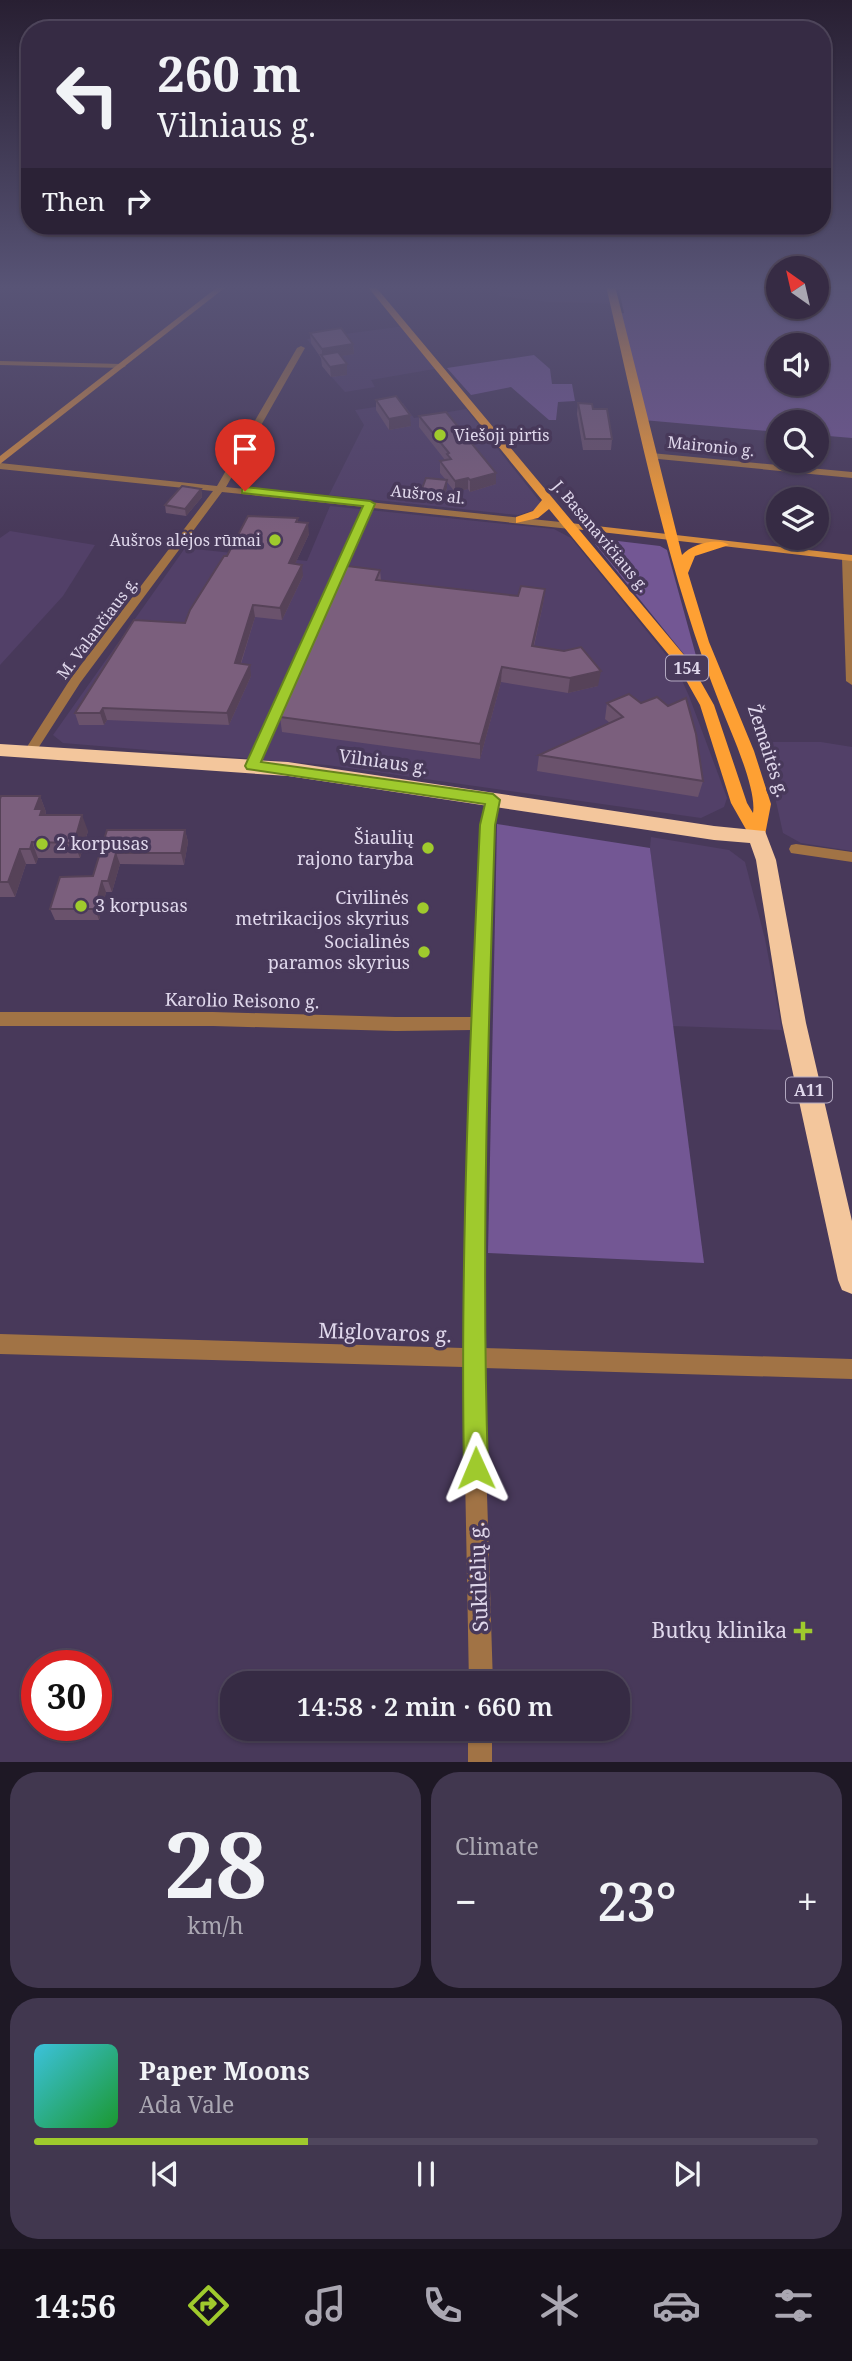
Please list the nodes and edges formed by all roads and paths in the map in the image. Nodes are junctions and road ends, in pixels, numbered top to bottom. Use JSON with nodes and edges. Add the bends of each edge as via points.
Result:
{"nodes":[{"id":1,"x":119,"y":368,"type":"edge"},
{"id":2,"x":289,"y":368,"type":"edge"},
{"id":3,"x":439,"y":368,"type":"edge"},
{"id":4,"x":630,"y":368,"type":"edge"},
{"id":5,"x":651,"y":456,"type":"junction"},
{"id":6,"x":0,"y":463,"type":"edge"},
{"id":7,"x":852,"y":475,"type":"edge"},
{"id":8,"x":221,"y":488,"type":"junction"},
{"id":9,"x":548,"y":499,"type":"junction"},
{"id":10,"x":370,"y":504,"type":"junction"},
{"id":11,"x":520,"y":520,"type":"junction"},
{"id":12,"x":570,"y":526,"type":"junction"},
{"id":13,"x":671,"y":539,"type":"junction"},
{"id":14,"x":723,"y":545,"type":"junction"},
{"id":15,"x":849,"y":558,"type":"edge"},
{"id":16,"x":681,"y":573,"type":"junction"},
{"id":17,"x":852,"y":681,"type":"edge"},
{"id":18,"x":0,"y":750,"type":"edge"},
{"id":19,"x":31,"y":750,"type":"junction"},
{"id":20,"x":252,"y":766,"type":"junction"},
{"id":21,"x":493,"y":800,"type":"junction"},
{"id":22,"x":758,"y":836,"type":"junction"},
{"id":23,"x":796,"y":849,"type":"dead end"},
{"id":24,"x":852,"y":858,"type":"edge"},
{"id":25,"x":0,"y":1019,"type":"edge"},
{"id":26,"x":482,"y":1023,"type":"junction"},
{"id":27,"x":852,"y":1280,"type":"edge"},
{"id":28,"x":0,"y":1344,"type":"edge"},
{"id":29,"x":473,"y":1358,"type":"junction"},
{"id":30,"x":852,"y":1369,"type":"edge"},
{"id":31,"x":481,"y":1671,"type":"edge"},
{"id":32,"x":480,"y":1741,"type":"edge"},
{"id":33,"x":480,"y":1762,"type":"edge"}],
"edges":[{"from":1,"to":6,"type":"main road"},
{"from":2,"to":8,"type":"street","name":"M. Valančiaus g."},
{"from":3,"to":9,"type":"main road","name":"J. Basanavičiaus g.","number":"154"},
{"from":4,"to":5,"type":"main road","name":"Žemaitės g."},
{"from":5,"to":7,"type":"street","name":"Maironio g."},
{"from":5,"to":13,"type":"main road","name":"Žemaitės g."},
{"from":6,"to":8,"type":"street","name":"Aušros al."},
{"from":8,"to":10,"type":"street","name":"Aušros al."},
{"from":8,"to":19,"type":"street","name":"M. Valančiaus g.","via":[[75,681]]},
{"from":9,"to":11,"type":"main road","via":[[539,513]]},
{"from":9,"to":12,"type":"main road","name":"J. Basanavičiaus g.","number":"154"},
{"from":10,"to":11,"type":"street","name":"Aušros al."},
{"from":10,"to":20,"type":"street"},
{"from":11,"to":12,"type":"street","name":"Aušros al."},
{"from":12,"to":13,"type":"main road","name":"Aušros al."},
{"from":12,"to":22,"type":"main road","name":"J. Basanavičiaus g.","number":"154","via":[[684,664],[707,705],[739,803]]},
{"from":13,"to":14,"type":"main road","name":"Aušros al."},
{"from":13,"to":16,"type":"main road","name":"Žemaitės g."},
{"from":14,"to":15,"type":"main road","name":"Aušros al."},
{"from":14,"to":16,"type":"main road","via":[[693,550],[684,559]]},
{"from":15,"to":17,"type":"street"},
{"from":16,"to":22,"type":"main road","name":"Žemaitės g.","via":[[763,804]]},
{"from":18,"to":19,"type":"highway","name":"Vilniaus g."},
{"from":19,"to":20,"type":"highway","name":"Vilniaus g."},
{"from":20,"to":21,"type":"highway","name":"Vilniaus g."},
{"from":21,"to":22,"type":"highway","name":"Vilniaus g."},
{"from":21,"to":26,"type":"street","name":"Sukilėlių g.","via":[[488,825]]},
{"from":22,"to":27,"type":"highway","name":"Žemaitės g.","number":"A11","via":[[794,1023]]},
{"from":23,"to":24,"type":"street"},
{"from":25,"to":26,"type":"street","name":"Karolio Reisono g."},
{"from":26,"to":29,"type":"street","name":"Sukilėlių g."},
{"from":28,"to":29,"type":"street","name":"Miglovaros g."},
{"from":29,"to":30,"type":"street","name":"Miglovaros g."},
{"from":29,"to":31,"type":"street","name":"Sukilėlių g."},
{"from":32,"to":33,"type":"street"}]}
